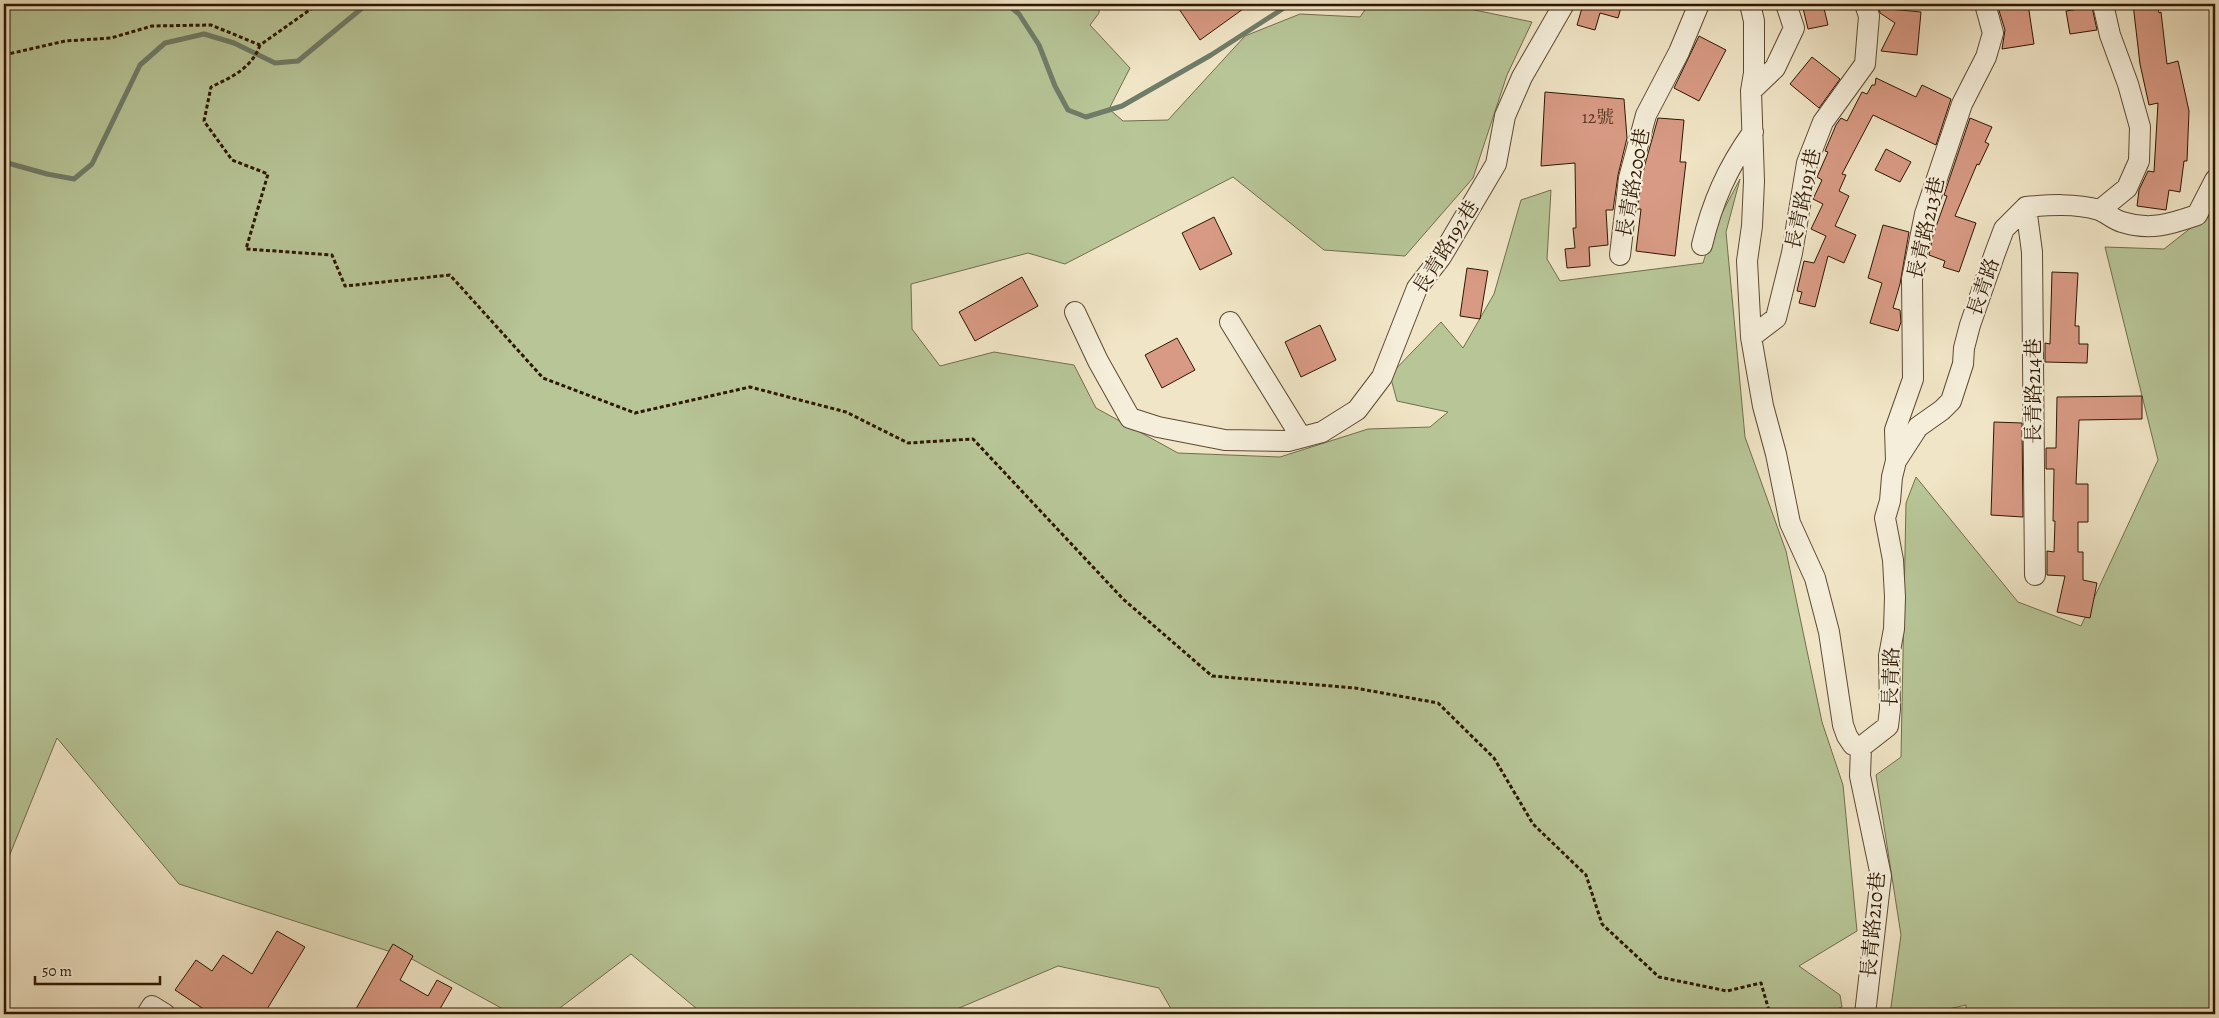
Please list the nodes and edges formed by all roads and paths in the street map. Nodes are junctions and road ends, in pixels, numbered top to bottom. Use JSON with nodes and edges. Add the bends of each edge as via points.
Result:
{"nodes":[{"id":1,"x":318,"y":4,"type":"edge"},
{"id":2,"x":1564,"y":4,"type":"edge"},
{"id":3,"x":1699,"y":4,"type":"edge"},
{"id":4,"x":1750,"y":4,"type":"edge"},
{"id":5,"x":1786,"y":4,"type":"edge"},
{"id":6,"x":1866,"y":4,"type":"edge"},
{"id":7,"x":1985,"y":4,"type":"edge"},
{"id":8,"x":2103,"y":4,"type":"edge"},
{"id":9,"x":260,"y":45,"type":"junction"},
{"id":10,"x":4,"y":55,"type":"edge"},
{"id":11,"x":1751,"y":91,"type":"junction"},
{"id":12,"x":1753,"y":132,"type":"junction"},
{"id":13,"x":2215,"y":180,"type":"edge"},
{"id":14,"x":2026,"y":207,"type":"junction"},
{"id":15,"x":2100,"y":210,"type":"junction"},
{"id":16,"x":1702,"y":246,"type":"dead end"},
{"id":17,"x":1620,"y":255,"type":"dead end"},
{"id":18,"x":1075,"y":312,"type":"dead end"},
{"id":19,"x":1230,"y":322,"type":"dead end"},
{"id":20,"x":1751,"y":337,"type":"junction"},
{"id":21,"x":1301,"y":438,"type":"junction"},
{"id":22,"x":1896,"y":461,"type":"junction"},
{"id":23,"x":2035,"y":575,"type":"dead end"},
{"id":24,"x":1861,"y":747,"type":"junction"},
{"id":25,"x":147,"y":1014,"type":"edge"},
{"id":26,"x":165,"y":1014,"type":"edge"},
{"id":27,"x":1770,"y":1014,"type":"edge"},
{"id":28,"x":1865,"y":1014,"type":"edge"}],
"edges":[{"from":1,"to":9,"type":"path"},
{"from":2,"to":21,"type":"street","name":"長青路192巷","via":[[1522,77],[1505,116],[1496,164],[1440,257],[1417,288],[1382,377],[1357,410],[1322,432]]},
{"from":3,"to":17,"type":"street","name":"長青路200巷","via":[[1679,52],[1646,115],[1630,178]]},
{"from":4,"to":11,"type":"street","via":[[1754,30]]},
{"from":5,"to":11,"type":"street","via":[[1794,28],[1776,68]]},
{"from":6,"to":20,"type":"street","name":"長青路191巷","via":[[1869,16],[1865,64],[1823,122],[1807,163],[1792,253],[1776,318]]},
{"from":7,"to":22,"type":"street","name":"長青路213巷","via":[[1993,33],[1986,58],[1962,104],[1928,205],[1912,279],[1913,379],[1895,430]]},
{"from":8,"to":15,"type":"street","via":[[2140,127],[2139,160],[2127,188]]},
{"from":9,"to":10,"type":"path","via":[[211,25],[152,26],[111,38],[65,41]]},
{"from":9,"to":27,"type":"path","via":[[257,54],[240,73],[211,87],[204,121],[232,160],[268,174],[246,250],[332,255],[345,286],[450,275],[543,378],[635,413],[750,387],[846,412],[908,443],[973,439],[1123,599],[1212,676],[1355,688],[1438,703],[1494,758],[1534,824],[1586,875],[1602,924],[1659,977],[1727,991],[1761,983]]},
{"from":11,"to":12,"type":"street"},
{"from":12,"to":16,"type":"street","via":[[1739,152],[1711,209]]},
{"from":12,"to":20,"type":"street","via":[[1754,190],[1747,270]]},
{"from":13,"to":15,"type":"street","via":[[2197,214],[2164,226],[2121,222]]},
{"from":14,"to":15,"type":"street"},
{"from":14,"to":22,"type":"street","name":"長青路","via":[[2004,229],[1970,325],[1963,364],[1951,401],[1918,427]]},
{"from":14,"to":23,"type":"street","name":"長青路214巷","via":[[2032,252]]},
{"from":18,"to":21,"type":"street","name":"長青路192巷","via":[[1130,418],[1225,440],[1288,441]]},
{"from":19,"to":21,"type":"street"},
{"from":20,"to":24,"type":"street","via":[[1790,523],[1815,578],[1829,632],[1843,725],[1853,745]]},
{"from":22,"to":24,"type":"street","name":"長青路","via":[[1885,518],[1893,560],[1895,597],[1890,710],[1888,726]]},
{"from":24,"to":28,"type":"street","name":"長青路210巷","via":[[1860,776],[1882,876]]},
{"from":25,"to":26,"type":"street","via":[[152,1006]]}]}
